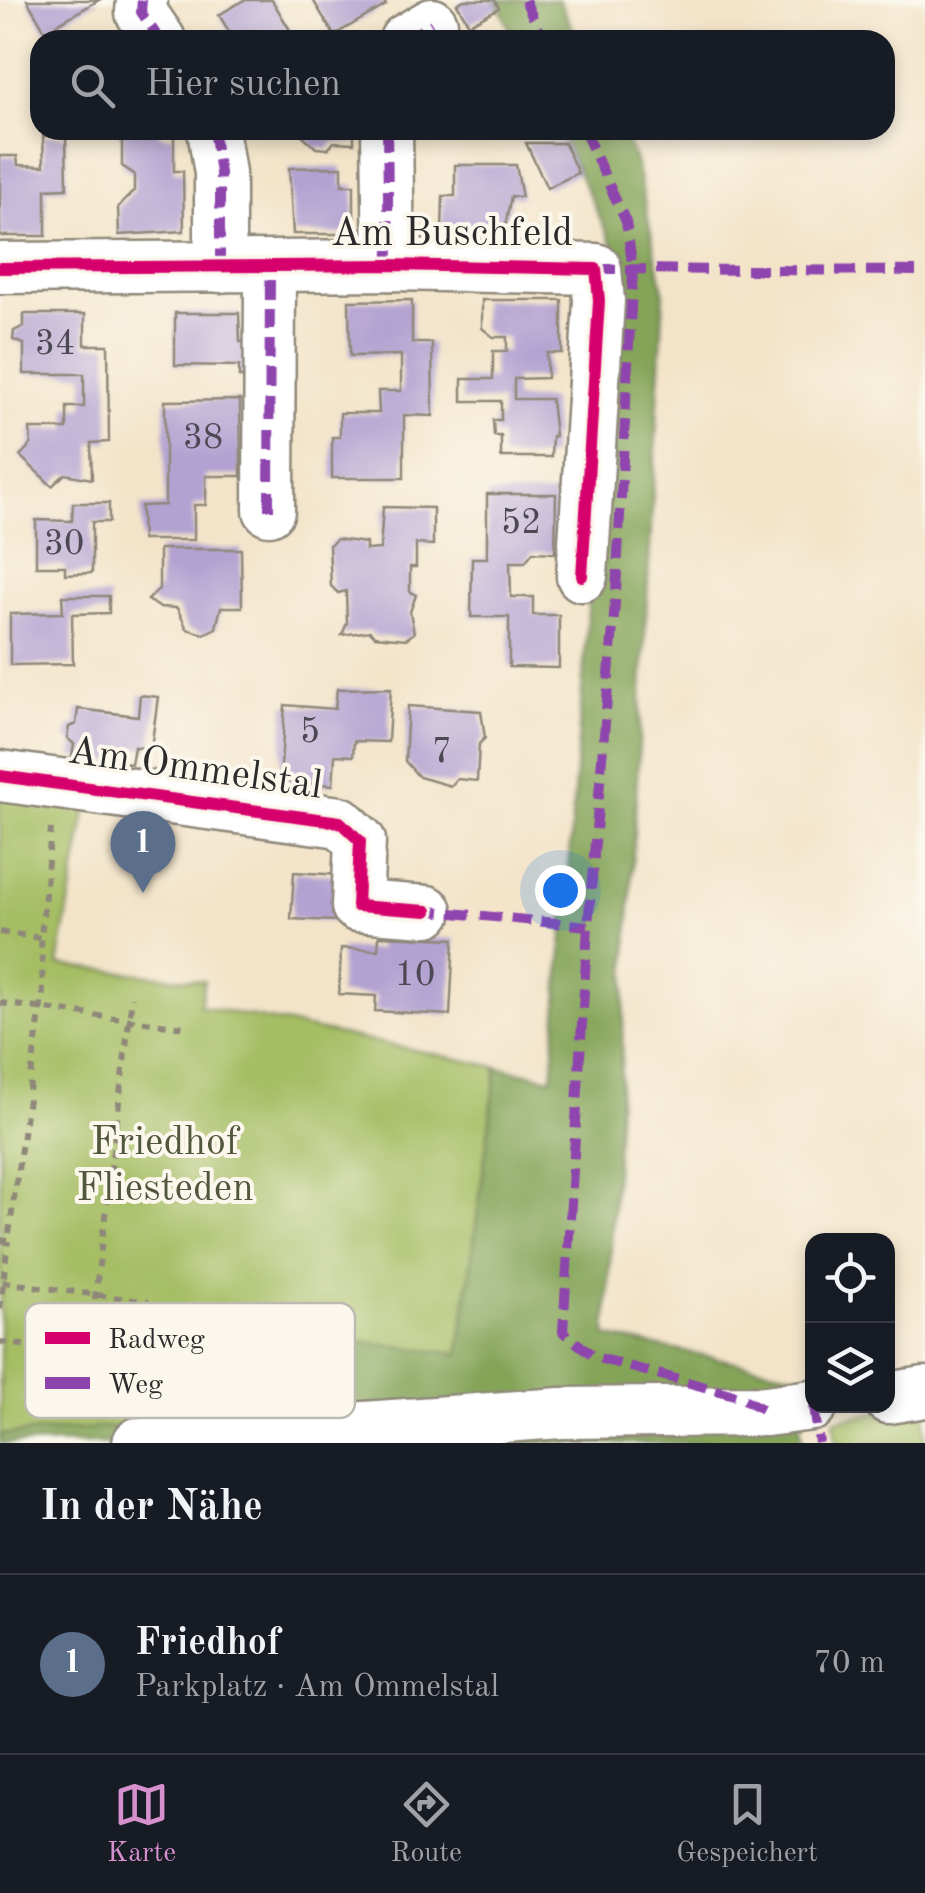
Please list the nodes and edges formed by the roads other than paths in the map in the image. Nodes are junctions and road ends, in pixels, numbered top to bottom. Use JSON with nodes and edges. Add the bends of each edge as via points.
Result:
{"nodes":[{"id":1,"x":142,"y":0,"type":"edge"},
{"id":2,"x":153,"y":30,"type":"edge"},
{"id":3,"x":215,"y":140,"type":"edge"},
{"id":4,"x":388,"y":140,"type":"edge"},
{"id":5,"x":389,"y":264,"type":"junction"},
{"id":6,"x":270,"y":267,"type":"junction"},
{"id":7,"x":0,"y":268,"type":"edge"},
{"id":8,"x":220,"y":268,"type":"junction"},
{"id":9,"x":268,"y":510,"type":"dead end"},
{"id":10,"x":582,"y":576,"type":"dead end"},
{"id":11,"x":0,"y":776,"type":"edge"},
{"id":12,"x":427,"y":911,"type":"dead end"},
{"id":13,"x":925,"y":1392,"type":"edge"},
{"id":14,"x":895,"y":1397,"type":"edge"},
{"id":15,"x":805,"y":1405,"type":"edge"},
{"id":16,"x":138,"y":1443,"type":"edge"}],
"edges":[{"from":1,"to":2,"type":"street","via":[[141,12]]},
{"from":3,"to":8,"type":"street"},
{"from":4,"to":5,"type":"street","name":"Am Buschfeld"},
{"from":5,"to":6,"type":"street","name":"Am Buschfeld"},
{"from":5,"to":10,"type":"street","name":"Am Buschfeld","via":[[596,268]]},
{"from":6,"to":8,"type":"street","name":"Am Buschfeld"},
{"from":6,"to":9,"type":"street"},
{"from":7,"to":8,"type":"street","name":"Am Buschfeld"},
{"from":11,"to":12,"type":"street","name":"Am Ommelstal","via":[[340,822],[360,841],[357,906]]},
{"from":13,"to":14,"type":"street"},
{"from":15,"to":16,"type":"street","via":[[561,1413]]}]}
